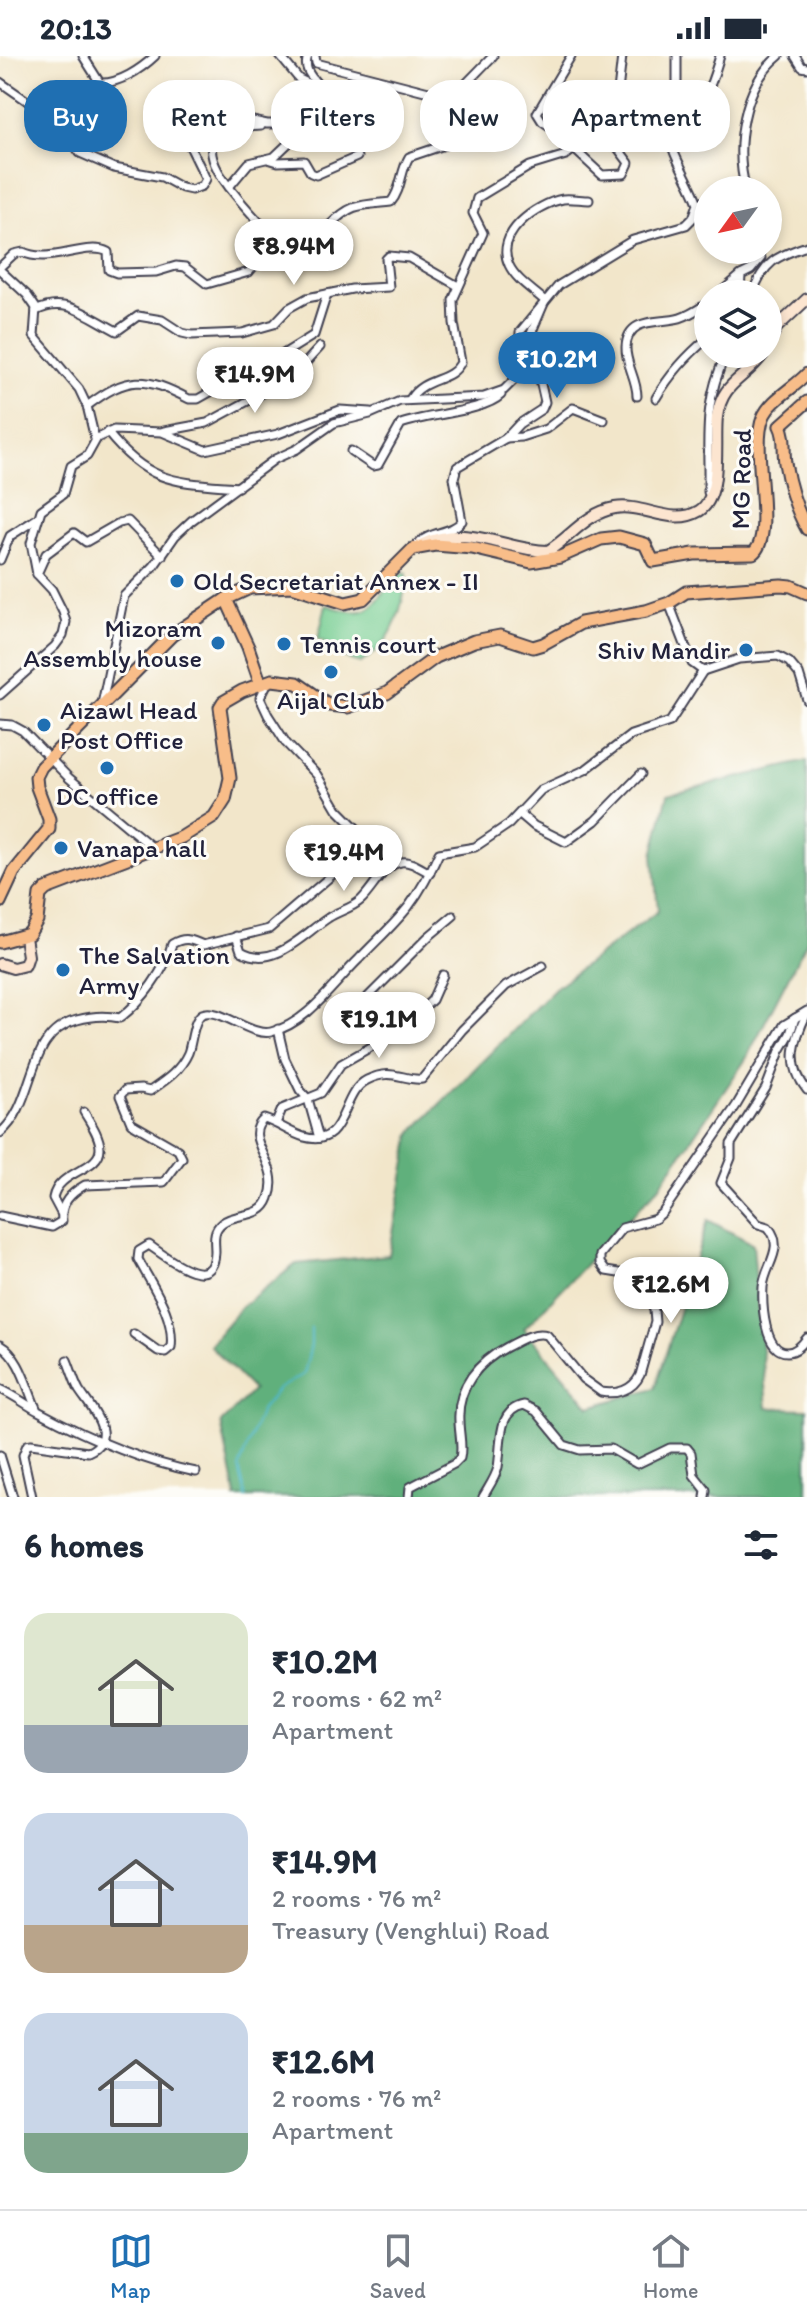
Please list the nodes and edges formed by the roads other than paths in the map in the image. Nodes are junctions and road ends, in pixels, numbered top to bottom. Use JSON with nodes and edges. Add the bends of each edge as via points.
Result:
{"nodes":[{"id":1,"x":83,"y":56,"type":"edge"},
{"id":2,"x":155,"y":56,"type":"edge"},
{"id":3,"x":280,"y":56,"type":"edge"},
{"id":4,"x":308,"y":56,"type":"edge"},
{"id":5,"x":315,"y":56,"type":"edge"},
{"id":6,"x":493,"y":56,"type":"edge"},
{"id":7,"x":571,"y":56,"type":"edge"},
{"id":8,"x":622,"y":56,"type":"edge"},
{"id":9,"x":677,"y":56,"type":"edge"},
{"id":10,"x":720,"y":56,"type":"edge"},
{"id":11,"x":779,"y":56,"type":"edge"},
{"id":12,"x":795,"y":56,"type":"edge"},
{"id":13,"x":807,"y":68,"type":"edge"},
{"id":14,"x":301,"y":80,"type":"edge"},
{"id":15,"x":316,"y":80,"type":"edge"},
{"id":16,"x":470,"y":80,"type":"edge"},
{"id":17,"x":557,"y":80,"type":"edge"},
{"id":18,"x":619,"y":80,"type":"edge"},
{"id":19,"x":677,"y":80,"type":"edge"},
{"id":20,"x":711,"y":80,"type":"edge"},
{"id":21,"x":0,"y":82,"type":"edge"},
{"id":22,"x":420,"y":90,"type":"edge"},
{"id":23,"x":543,"y":103,"type":"edge"},
{"id":24,"x":543,"y":122,"type":"edge"},
{"id":25,"x":267,"y":124,"type":"junction"},
{"id":26,"x":271,"y":124,"type":"edge"},
{"id":27,"x":280,"y":152,"type":"edge"},
{"id":28,"x":424,"y":152,"type":"edge"},
{"id":29,"x":570,"y":152,"type":"edge"},
{"id":30,"x":577,"y":152,"type":"edge"},
{"id":31,"x":621,"y":152,"type":"edge"},
{"id":32,"x":673,"y":152,"type":"edge"},
{"id":33,"x":357,"y":157,"type":"dead end"},
{"id":34,"x":268,"y":159,"type":"junction"},
{"id":35,"x":742,"y":176,"type":"edge"},
{"id":36,"x":229,"y":187,"type":"junction"},
{"id":37,"x":589,"y":200,"type":"dead end"},
{"id":38,"x":329,"y":226,"type":"dead end"},
{"id":39,"x":807,"y":246,"type":"edge"},
{"id":40,"x":751,"y":264,"type":"edge"},
{"id":41,"x":764,"y":264,"type":"edge"},
{"id":42,"x":0,"y":269,"type":"edge"},
{"id":43,"x":765,"y":269,"type":"junction"},
{"id":44,"x":741,"y":275,"type":"junction"},
{"id":45,"x":735,"y":280,"type":"edge"},
{"id":46,"x":741,"y":280,"type":"edge"},
{"id":47,"x":759,"y":280,"type":"edge"},
{"id":48,"x":458,"y":286,"type":"junction"},
{"id":49,"x":327,"y":294,"type":"junction"},
{"id":50,"x":807,"y":299,"type":"edge"},
{"id":51,"x":545,"y":301,"type":"junction"},
{"id":52,"x":36,"y":311,"type":"junction"},
{"id":53,"x":694,"y":311,"type":"edge"},
{"id":54,"x":782,"y":322,"type":"edge"},
{"id":55,"x":320,"y":347,"type":"dead end"},
{"id":56,"x":694,"y":350,"type":"edge"},
{"id":57,"x":282,"y":356,"type":"junction"},
{"id":58,"x":720,"y":368,"type":"edge"},
{"id":59,"x":751,"y":368,"type":"edge"},
{"id":60,"x":298,"y":371,"type":"junction"},
{"id":61,"x":807,"y":374,"type":"edge"},
{"id":62,"x":504,"y":390,"type":"junction"},
{"id":63,"x":637,"y":396,"type":"dead end"},
{"id":64,"x":656,"y":398,"type":"dead end"},
{"id":65,"x":410,"y":399,"type":"junction"},
{"id":66,"x":807,"y":402,"type":"edge"},
{"id":67,"x":87,"y":406,"type":"junction"},
{"id":68,"x":374,"y":413,"type":"junction"},
{"id":69,"x":604,"y":420,"type":"dead end"},
{"id":70,"x":107,"y":432,"type":"junction"},
{"id":71,"x":162,"y":432,"type":"junction"},
{"id":72,"x":506,"y":438,"type":"junction"},
{"id":73,"x":95,"y":439,"type":"junction"},
{"id":74,"x":351,"y":451,"type":"dead end"},
{"id":75,"x":238,"y":487,"type":"junction"},
{"id":76,"x":708,"y":502,"type":"junction"},
{"id":77,"x":38,"y":518,"type":"junction"},
{"id":78,"x":807,"y":529,"type":"edge"},
{"id":79,"x":413,"y":549,"type":"junction"},
{"id":80,"x":162,"y":556,"type":"junction"},
{"id":81,"x":0,"y":560,"type":"edge"},
{"id":82,"x":37,"y":574,"type":"junction"},
{"id":83,"x":807,"y":593,"type":"edge"},
{"id":84,"x":226,"y":599,"type":"junction"},
{"id":85,"x":669,"y":603,"type":"junction"},
{"id":86,"x":703,"y":671,"type":"junction"},
{"id":87,"x":264,"y":681,"type":"junction"},
{"id":88,"x":0,"y":695,"type":"edge"},
{"id":89,"x":807,"y":700,"type":"edge"},
{"id":90,"x":102,"y":706,"type":"junction"},
{"id":91,"x":0,"y":724,"type":"edge"},
{"id":92,"x":49,"y":758,"type":"junction"},
{"id":93,"x":641,"y":774,"type":"dead end"},
{"id":94,"x":520,"y":814,"type":"junction"},
{"id":95,"x":153,"y":848,"type":"junction"},
{"id":96,"x":430,"y":873,"type":"junction"},
{"id":97,"x":0,"y":902,"type":"edge"},
{"id":98,"x":453,"y":916,"type":"dead end"},
{"id":99,"x":236,"y":936,"type":"junction"},
{"id":100,"x":25,"y":937,"type":"junction"},
{"id":101,"x":0,"y":942,"type":"edge"},
{"id":102,"x":0,"y":964,"type":"edge"},
{"id":103,"x":543,"y":966,"type":"dead end"},
{"id":104,"x":443,"y":975,"type":"dead end"},
{"id":105,"x":807,"y":1012,"type":"edge"},
{"id":106,"x":795,"y":1018,"type":"junction"},
{"id":107,"x":804,"y":1028,"type":"edge"},
{"id":108,"x":278,"y":1029,"type":"junction"},
{"id":109,"x":399,"y":1031,"type":"junction"},
{"id":110,"x":807,"y":1090,"type":"edge"},
{"id":111,"x":308,"y":1099,"type":"junction"},
{"id":112,"x":84,"y":1112,"type":"dead end"},
{"id":113,"x":276,"y":1123,"type":"junction"},
{"id":114,"x":0,"y":1133,"type":"edge"},
{"id":115,"x":319,"y":1138,"type":"junction"},
{"id":116,"x":61,"y":1213,"type":"junction"},
{"id":117,"x":0,"y":1216,"type":"edge"},
{"id":118,"x":134,"y":1334,"type":"dead end"},
{"id":119,"x":807,"y":1338,"type":"edge"},
{"id":120,"x":0,"y":1345,"type":"edge"},
{"id":121,"x":67,"y":1360,"type":"dead end"},
{"id":122,"x":0,"y":1389,"type":"edge"},
{"id":123,"x":37,"y":1410,"type":"junction"},
{"id":124,"x":102,"y":1442,"type":"junction"},
{"id":125,"x":0,"y":1455,"type":"edge"},
{"id":126,"x":196,"y":1472,"type":"dead end"},
{"id":127,"x":13,"y":1497,"type":"edge"},
{"id":128,"x":32,"y":1497,"type":"edge"},
{"id":129,"x":409,"y":1497,"type":"edge"},
{"id":130,"x":483,"y":1497,"type":"edge"},
{"id":131,"x":705,"y":1497,"type":"edge"}],
"edges":[{"from":1,"to":2,"type":"street","via":[[100,83],[111,84]]},
{"from":3,"to":14,"type":"street"},
{"from":4,"to":15,"type":"street","via":[[306,69]]},
{"from":5,"to":22,"type":"street","via":[[316,63]]},
{"from":6,"to":16,"type":"street"},
{"from":7,"to":17,"type":"street"},
{"from":8,"to":18,"type":"street"},
{"from":9,"to":19,"type":"street"},
{"from":10,"to":20,"type":"street"},
{"from":11,"to":35,"type":"street","via":[[762,73],[747,111],[740,146]]},
{"from":12,"to":13,"type":"street"},
{"from":21,"to":25,"type":"street","via":[[59,123],[80,153],[186,189],[199,188],[206,179],[182,130],[186,117],[206,111]]},
{"from":23,"to":24,"type":"street","via":[[537,113]]},
{"from":25,"to":26,"type":"street"},
{"from":25,"to":36,"type":"street","via":[[217,137],[212,154]]},
{"from":27,"to":34,"type":"street"},
{"from":28,"to":38,"type":"street","via":[[409,157],[391,202],[347,209]]},
{"from":29,"to":48,"type":"street","via":[[530,166],[477,198],[473,213],[483,233]]},
{"from":30,"to":31,"type":"street","via":[[602,175],[624,174],[629,163]]},
{"from":32,"to":51,"type":"street","via":[[698,204],[689,222],[633,240],[563,281]]},
{"from":33,"to":34,"type":"street","via":[[316,175],[304,161]]},
{"from":34,"to":36,"type":"street","via":[[249,163]]},
{"from":36,"to":42,"type":"street","via":[[276,243],[249,272],[207,284],[185,267],[117,273],[109,270],[108,252],[99,248],[60,255],[23,252]]},
{"from":37,"to":51,"type":"street","via":[[563,199],[541,208],[512,233],[505,255],[510,267]]},
{"from":39,"to":43,"type":"street","via":[[776,256]]},
{"from":40,"to":44,"type":"street"},
{"from":41,"to":43,"type":"street"},
{"from":42,"to":52,"type":"street"},
{"from":43,"to":47,"type":"street"},
{"from":44,"to":45,"type":"street"},
{"from":44,"to":46,"type":"street"},
{"from":48,"to":49,"type":"street","via":[[409,258],[389,256],[389,287]]},
{"from":48,"to":65,"type":"street","via":[[452,309],[462,357],[459,367],[417,387]]},
{"from":49,"to":52,"type":"street","via":[[298,302],[274,324],[242,333],[191,335],[162,320],[138,316],[117,331],[69,306],[49,304]]},
{"from":49,"to":57,"type":"street","via":[[314,335]]},
{"from":50,"to":54,"type":"main road"},
{"from":51,"to":62,"type":"street","via":[[520,332],[515,379]]},
{"from":51,"to":72,"type":"street","via":[[530,336],[545,402]]},
{"from":52,"to":67,"type":"street","via":[[34,336],[69,374]]},
{"from":53,"to":63,"type":"street","via":[[681,318],[643,322],[627,337],[625,351]]},
{"from":55,"to":60,"type":"street"},
{"from":56,"to":64,"type":"street"},
{"from":57,"to":60,"type":"street"},
{"from":57,"to":67,"type":"street","via":[[198,399],[164,385],[135,382],[116,387]]},
{"from":58,"to":76,"type":"street","via":[[712,387],[706,439]]},
{"from":59,"to":76,"type":"main road","via":[[722,397]]},
{"from":60,"to":71,"type":"street","via":[[207,423]]},
{"from":61,"to":79,"type":"main road","name":"MG Road","via":[[763,417],[758,437],[762,537],[753,553],[653,561],[645,544],[619,537],[531,562],[472,548]]},
{"from":62,"to":65,"type":"street","via":[[484,397]]},
{"from":62,"to":74,"type":"street","via":[[486,405],[401,424],[378,465]]},
{"from":65,"to":68,"type":"street"},
{"from":66,"to":78,"type":"main road","via":[[780,426],[794,506]]},
{"from":67,"to":73,"type":"street"},
{"from":68,"to":71,"type":"street","via":[[340,410],[278,434],[205,450]]},
{"from":68,"to":75,"type":"street","via":[[334,423]]},
{"from":69,"to":72,"type":"street","via":[[573,408],[546,429]]},
{"from":70,"to":71,"type":"street"},
{"from":70,"to":73,"type":"street"},
{"from":70,"to":75,"type":"street","via":[[136,464],[158,476]]},
{"from":72,"to":79,"type":"street","via":[[455,471],[459,524],[429,535]]},
{"from":73,"to":77,"type":"street","via":[[87,456],[71,466],[63,494]]},
{"from":75,"to":80,"type":"street","via":[[182,528]]},
{"from":76,"to":79,"type":"main road","via":[[683,516],[611,509],[577,526],[548,551],[456,535]]},
{"from":77,"to":81,"type":"street","via":[[10,536]]},
{"from":77,"to":82,"type":"street","via":[[31,543]]},
{"from":79,"to":84,"type":"main road","via":[[363,599],[345,603],[279,585],[250,588]]},
{"from":80,"to":82,"type":"street","via":[[128,521],[86,542],[74,533],[46,554]]},
{"from":80,"to":90,"type":"street","via":[[124,596]]},
{"from":82,"to":88,"type":"street","via":[[63,612],[63,635]]},
{"from":83,"to":85,"type":"main road","via":[[781,585],[686,592]]},
{"from":84,"to":87,"type":"main road"},
{"from":84,"to":90,"type":"main road","via":[[172,635]]},
{"from":85,"to":86,"type":"street","via":[[692,663]]},
{"from":85,"to":87,"type":"main road","via":[[581,623],[533,647],[500,636],[474,641],[436,657],[387,693],[348,707],[329,705],[297,683]]},
{"from":86,"to":89,"type":"street","via":[[739,659],[778,656],[799,674]]},
{"from":86,"to":94,"type":"street","via":[[670,722],[631,735],[585,770],[541,790]]},
{"from":87,"to":95,"type":"main road","via":[[220,707],[230,778],[221,809],[191,833]]},
{"from":87,"to":99,"type":"street","via":[[260,698],[268,715],[359,834],[335,871],[287,916],[269,929]]},
{"from":90,"to":92,"type":"main road"},
{"from":91,"to":92,"type":"street","via":[[23,731]]},
{"from":92,"to":95,"type":"street"},
{"from":92,"to":97,"type":"main road","via":[[36,782],[49,829],[14,872]]},
{"from":93,"to":94,"type":"street","via":[[588,828],[566,842]]},
{"from":94,"to":96,"type":"street","via":[[475,847],[439,853]]},
{"from":95,"to":100,"type":"main road","via":[[42,891],[34,928]]},
{"from":96,"to":99,"type":"street","via":[[408,862],[396,864],[359,903],[262,958],[241,951]]},
{"from":96,"to":108,"type":"street","via":[[394,924],[307,1011]]},
{"from":98,"to":109,"type":"street","via":[[368,997]]},
{"from":99,"to":114,"type":"street","via":[[203,945],[181,939],[172,944],[138,1004],[120,1018],[85,1018],[55,1029],[38,1055],[23,1103]]},
{"from":100,"to":101,"type":"main road"},
{"from":100,"to":102,"type":"main road","via":[[25,965]]},
{"from":103,"to":115,"type":"street","via":[[506,986],[422,1079],[401,1074],[365,1081],[353,1092],[341,1122]]},
{"from":104,"to":109,"type":"street","via":[[432,1000]]},
{"from":105,"to":106,"type":"street"},
{"from":105,"to":107,"type":"street"},
{"from":106,"to":119,"type":"street","via":[[766,1088],[731,1144],[721,1183],[773,1233],[775,1253],[763,1286],[770,1342],[787,1352]]},
{"from":106,"to":129,"type":"street","via":[[784,1025],[663,1212],[622,1228],[600,1253],[606,1271],[640,1279],[656,1313],[635,1384],[601,1392],[583,1379],[547,1335],[520,1340],[487,1359],[465,1389],[459,1409],[458,1461],[410,1487]]},
{"from":107,"to":110,"type":"street","via":[[795,1038],[794,1062]]},
{"from":108,"to":111,"type":"street","via":[[285,1059]]},
{"from":108,"to":116,"type":"street","via":[[268,1033],[210,1012],[200,1015],[176,1072],[150,1091],[125,1090],[120,1096],[131,1123],[178,1150],[182,1158],[177,1168],[164,1182],[85,1185],[65,1201]]},
{"from":109,"to":111,"type":"street","via":[[341,1064],[321,1093]]},
{"from":111,"to":113,"type":"street","via":[[282,1109]]},
{"from":111,"to":115,"type":"street"},
{"from":112,"to":116,"type":"street","via":[[99,1154],[59,1182],[53,1198]]},
{"from":113,"to":115,"type":"street"},
{"from":113,"to":118,"type":"street","via":[[264,1119],[255,1133],[272,1170],[269,1199],[253,1214],[221,1224],[215,1233],[215,1256],[206,1271],[184,1269],[149,1245],[139,1251],[138,1259],[166,1312],[171,1347],[158,1351]]},
{"from":116,"to":117,"type":"street","via":[[62,1221],[52,1227]]},
{"from":120,"to":123,"type":"street","via":[[15,1360]]},
{"from":121,"to":124,"type":"street","via":[[99,1422]]},
{"from":122,"to":123,"type":"street"},
{"from":123,"to":124,"type":"street"},
{"from":124,"to":126,"type":"street","via":[[142,1459]]},
{"from":124,"to":128,"type":"street","via":[[88,1452],[27,1445],[23,1455]]},
{"from":125,"to":127,"type":"street"},
{"from":130,"to":131,"type":"street","via":[[497,1472],[507,1415],[524,1405],[574,1449],[611,1449],[637,1464],[674,1447],[687,1448]]}]}
